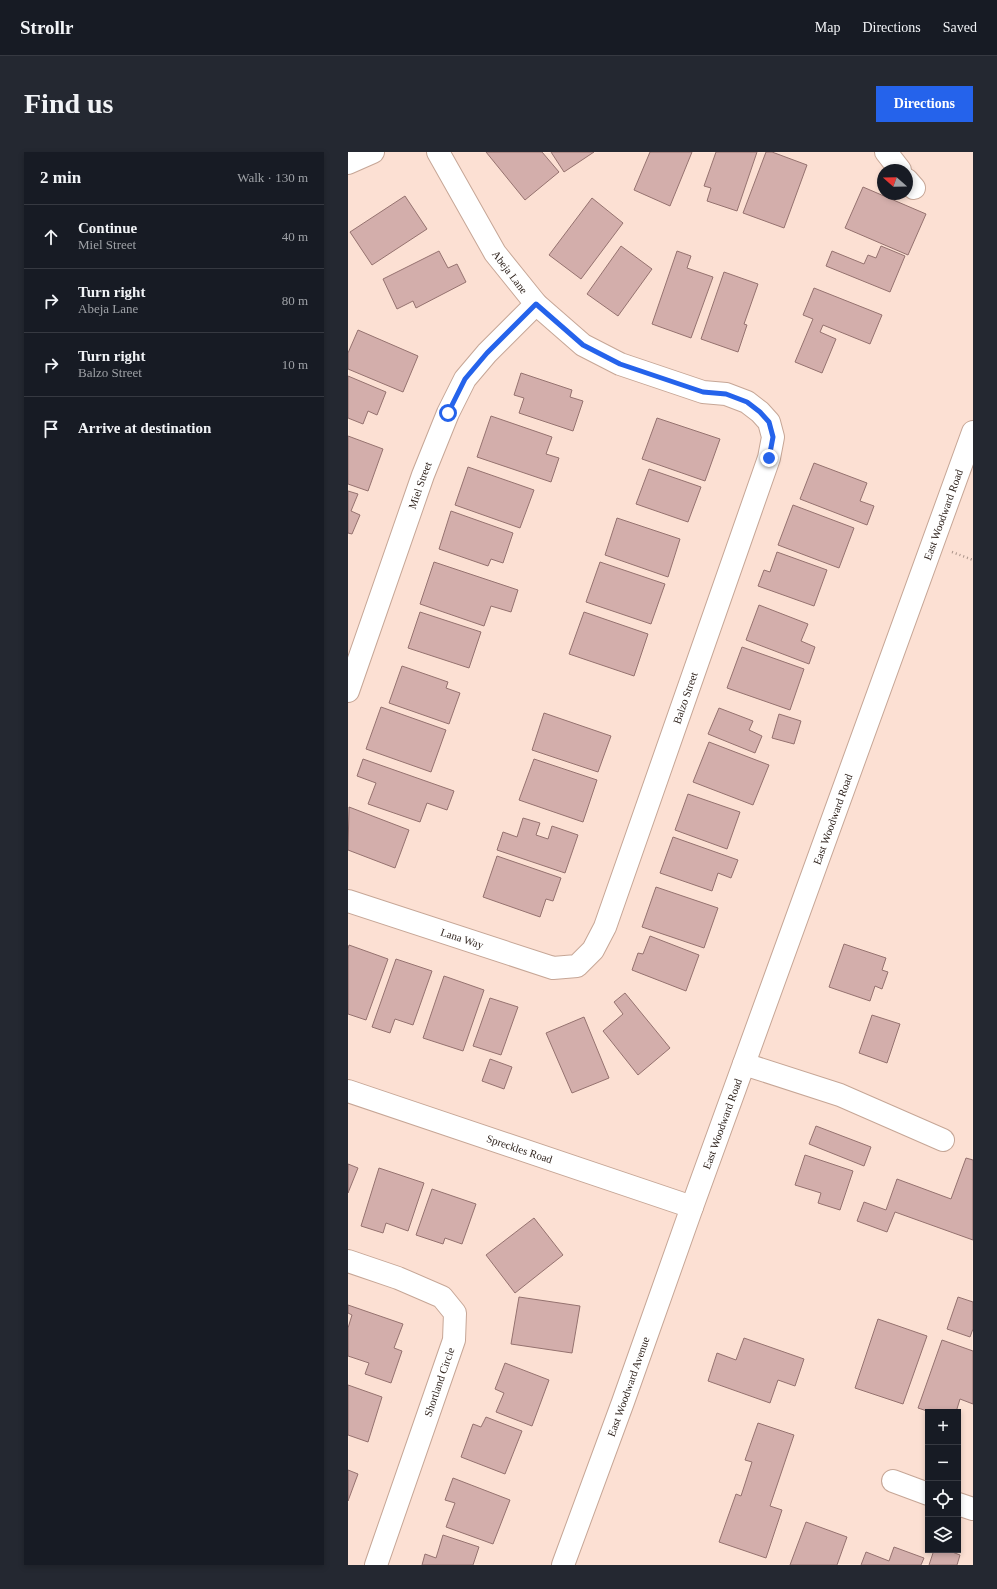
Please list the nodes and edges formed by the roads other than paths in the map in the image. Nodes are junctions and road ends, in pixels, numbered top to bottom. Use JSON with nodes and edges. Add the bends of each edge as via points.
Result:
{"nodes":[{"id":1,"x":373,"y":152,"type":"edge"},
{"id":2,"x":438,"y":152,"type":"edge"},
{"id":3,"x":886,"y":152,"type":"edge"},
{"id":4,"x":348,"y":163,"type":"edge"},
{"id":5,"x":895,"y":164,"type":"edge"},
{"id":6,"x":536,"y":304,"type":"junction"},
{"id":7,"x":769,"y":422,"type":"joint"},
{"id":8,"x":973,"y":432,"type":"edge"},
{"id":9,"x":348,"y":691,"type":"edge"},
{"id":10,"x":348,"y":901,"type":"edge"},
{"id":11,"x":577,"y":966,"type":"joint"},
{"id":12,"x":744,"y":1064,"type":"junction"},
{"id":13,"x":348,"y":1091,"type":"edge"},
{"id":14,"x":943,"y":1140,"type":"dead end"},
{"id":15,"x":692,"y":1207,"type":"junction"},
{"id":16,"x":348,"y":1261,"type":"edge"},
{"id":17,"x":893,"y":1481,"type":"dead end"},
{"id":18,"x":925,"y":1493,"type":"edge"},
{"id":19,"x":961,"y":1505,"type":"edge"},
{"id":20,"x":973,"y":1510,"type":"edge"},
{"id":21,"x":376,"y":1565,"type":"edge"},
{"id":22,"x":563,"y":1565,"type":"edge"}],
"edges":[{"from":1,"to":4,"type":"street"},
{"from":2,"to":6,"type":"street","name":"Abeja Lane","via":[[495,253]]},
{"from":3,"to":5,"type":"street"},
{"from":6,"to":7,"type":"street","name":"Abeja Lane","via":[[583,345],[626,366],[703,392],[726,394],[747,402]]},
{"from":6,"to":9,"type":"street","name":"Miel Street","via":[[465,379],[448,413],[423,475]]},
{"from":7,"to":11,"type":"street","name":"Balzo Street","via":[[773,437],[769,458],[605,927],[593,950]]},
{"from":8,"to":12,"type":"street","name":"East Woodward Road"},
{"from":10,"to":11,"type":"street","name":"Lana Way","via":[[553,968]]},
{"from":12,"to":14,"type":"street","via":[[840,1095]]},
{"from":12,"to":15,"type":"street","name":"East Woodward Road"},
{"from":13,"to":15,"type":"street","name":"Spreckles Road"},
{"from":15,"to":22,"type":"street","name":"East Woodward Avenue"},
{"from":16,"to":21,"type":"street","name":"Shortland Circle","via":[[398,1278],[442,1297],[455,1313],[454,1340]]},
{"from":17,"to":18,"type":"street"},
{"from":19,"to":20,"type":"street"}]}
